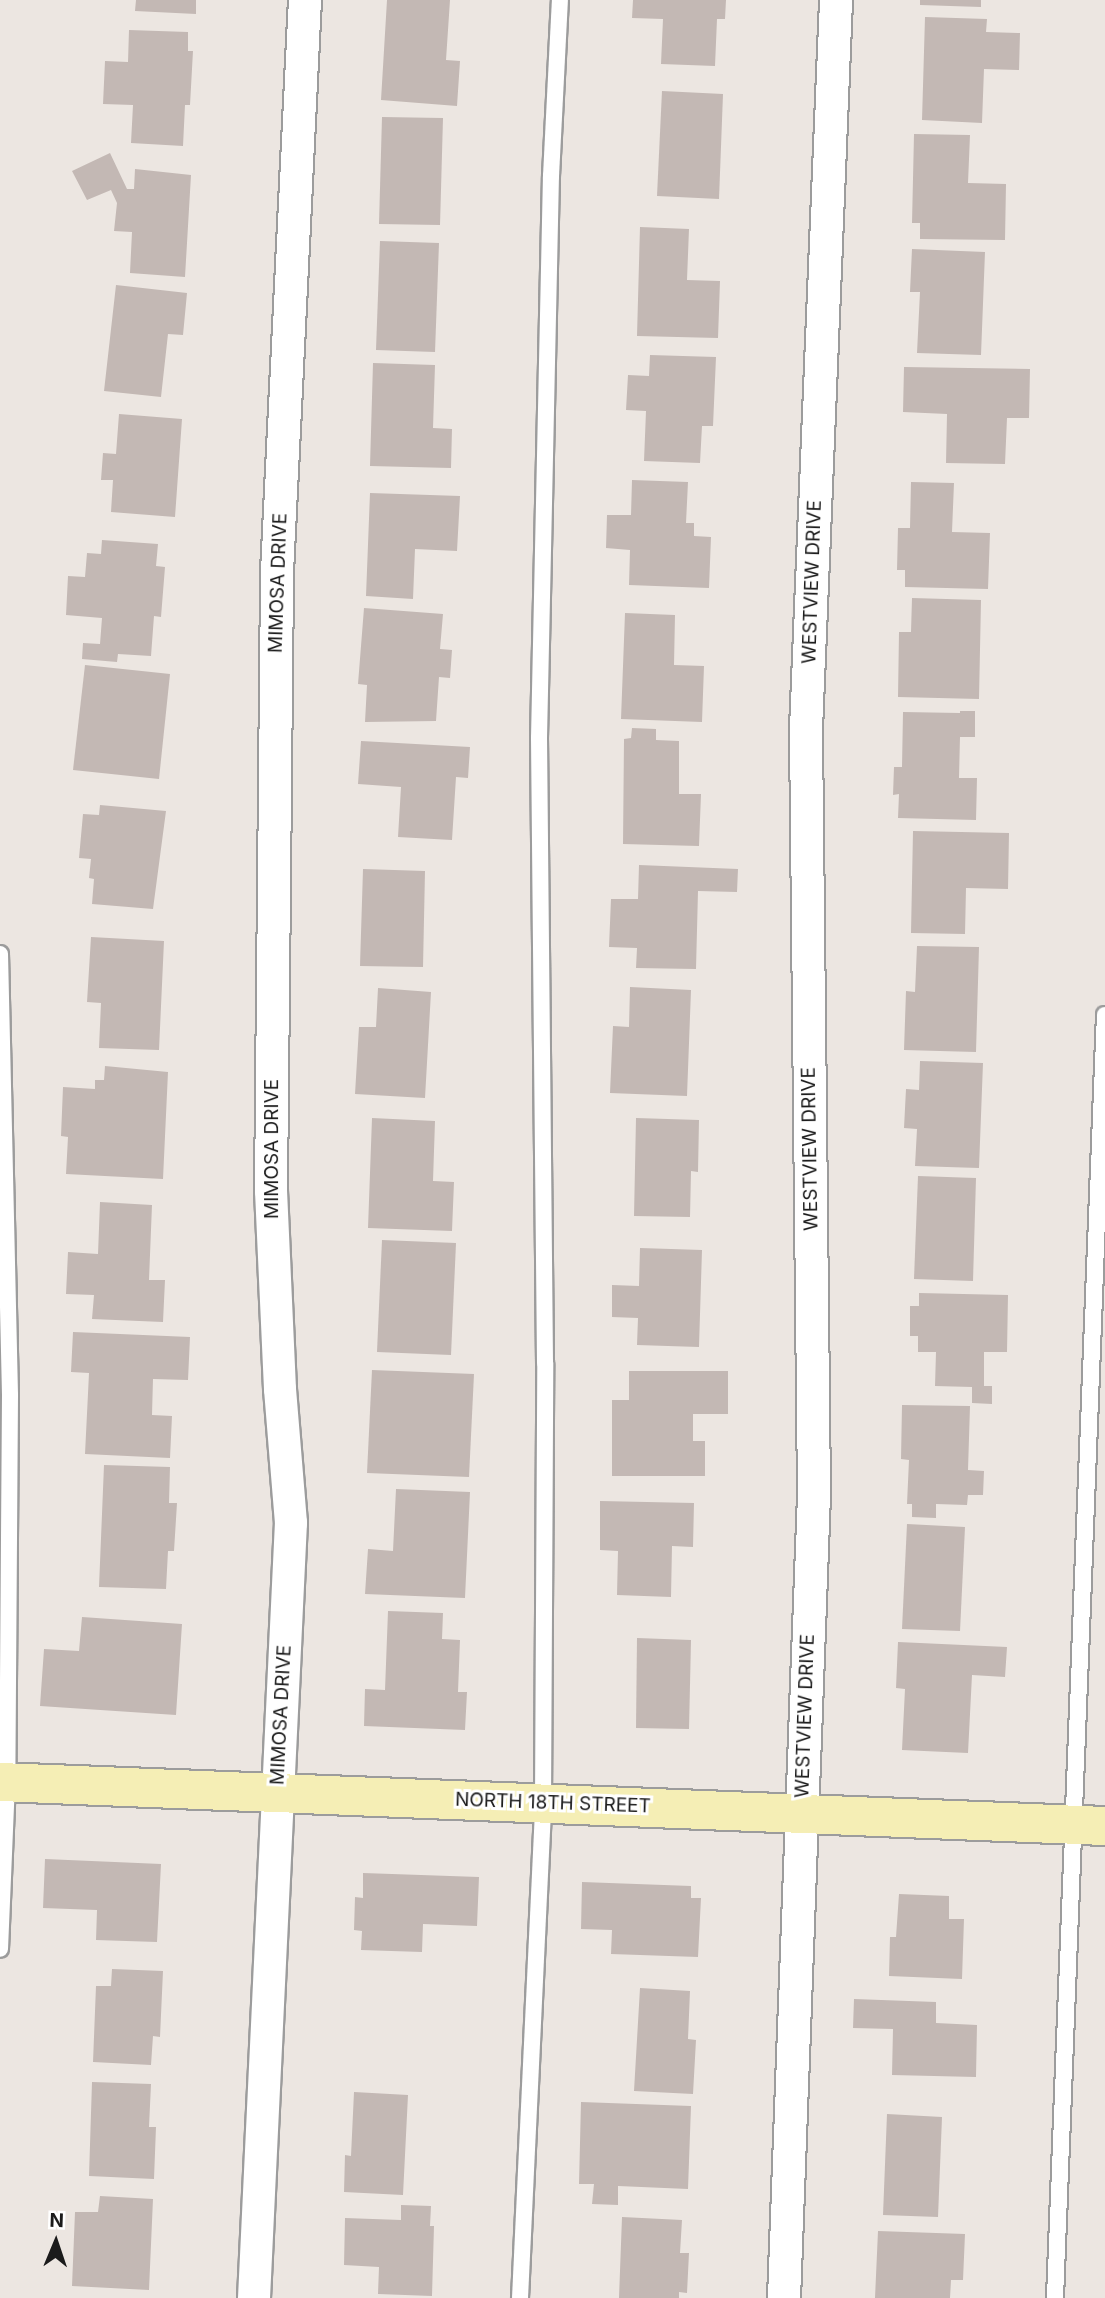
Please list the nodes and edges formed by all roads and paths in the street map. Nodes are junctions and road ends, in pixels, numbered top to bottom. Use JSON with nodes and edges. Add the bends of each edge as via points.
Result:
{"nodes":[{"id":1,"x":305,"y":0,"type":"edge"},
{"id":2,"x":559,"y":0,"type":"edge"},
{"id":3,"x":836,"y":0,"type":"edge"},
{"id":4,"x":0,"y":954,"type":"edge"},
{"id":5,"x":1105,"y":1015,"type":"edge"},
{"id":6,"x":4,"y":1782,"type":"edge"},
{"id":7,"x":276,"y":1792,"type":"junction"},
{"id":8,"x":542,"y":1802,"type":"junction"},
{"id":9,"x":802,"y":1814,"type":"junction"},
{"id":10,"x":1090,"y":1825,"type":"edge"},
{"id":11,"x":0,"y":1949,"type":"edge"},
{"id":12,"x":254,"y":2298,"type":"edge"},
{"id":13,"x":520,"y":2298,"type":"edge"},
{"id":14,"x":784,"y":2298,"type":"edge"},
{"id":15,"x":1055,"y":2298,"type":"edge"}],
"edges":[{"from":1,"to":7,"type":"street","name":"MIMOSA DRIVE","via":[[277,572],[271,1191],[291,1523]]},
{"from":2,"to":8,"type":"lane","via":[[539,738],[545,1363]]},
{"from":3,"to":9,"type":"street","name":"WESTVIEW DRIVE","via":[[806,729],[814,1495]]},
{"from":4,"to":6,"type":"lane","via":[[10,1395]]},
{"from":5,"to":10,"type":"lane"},
{"from":6,"to":7,"type":"street","name":"NORTH 18TH STREET"},
{"from":6,"to":11,"type":"lane"},
{"from":7,"to":8,"type":"street","name":"NORTH 18TH STREET"},
{"from":7,"to":12,"type":"street","name":"MIMOSA DRIVE"},
{"from":8,"to":9,"type":"street","name":"NORTH 18TH STREET"},
{"from":8,"to":13,"type":"lane"},
{"from":9,"to":10,"type":"street","name":"NORTH 18TH STREET"},
{"from":9,"to":14,"type":"street","name":"WESTVIEW DRIVE"},
{"from":10,"to":15,"type":"lane"}]}
